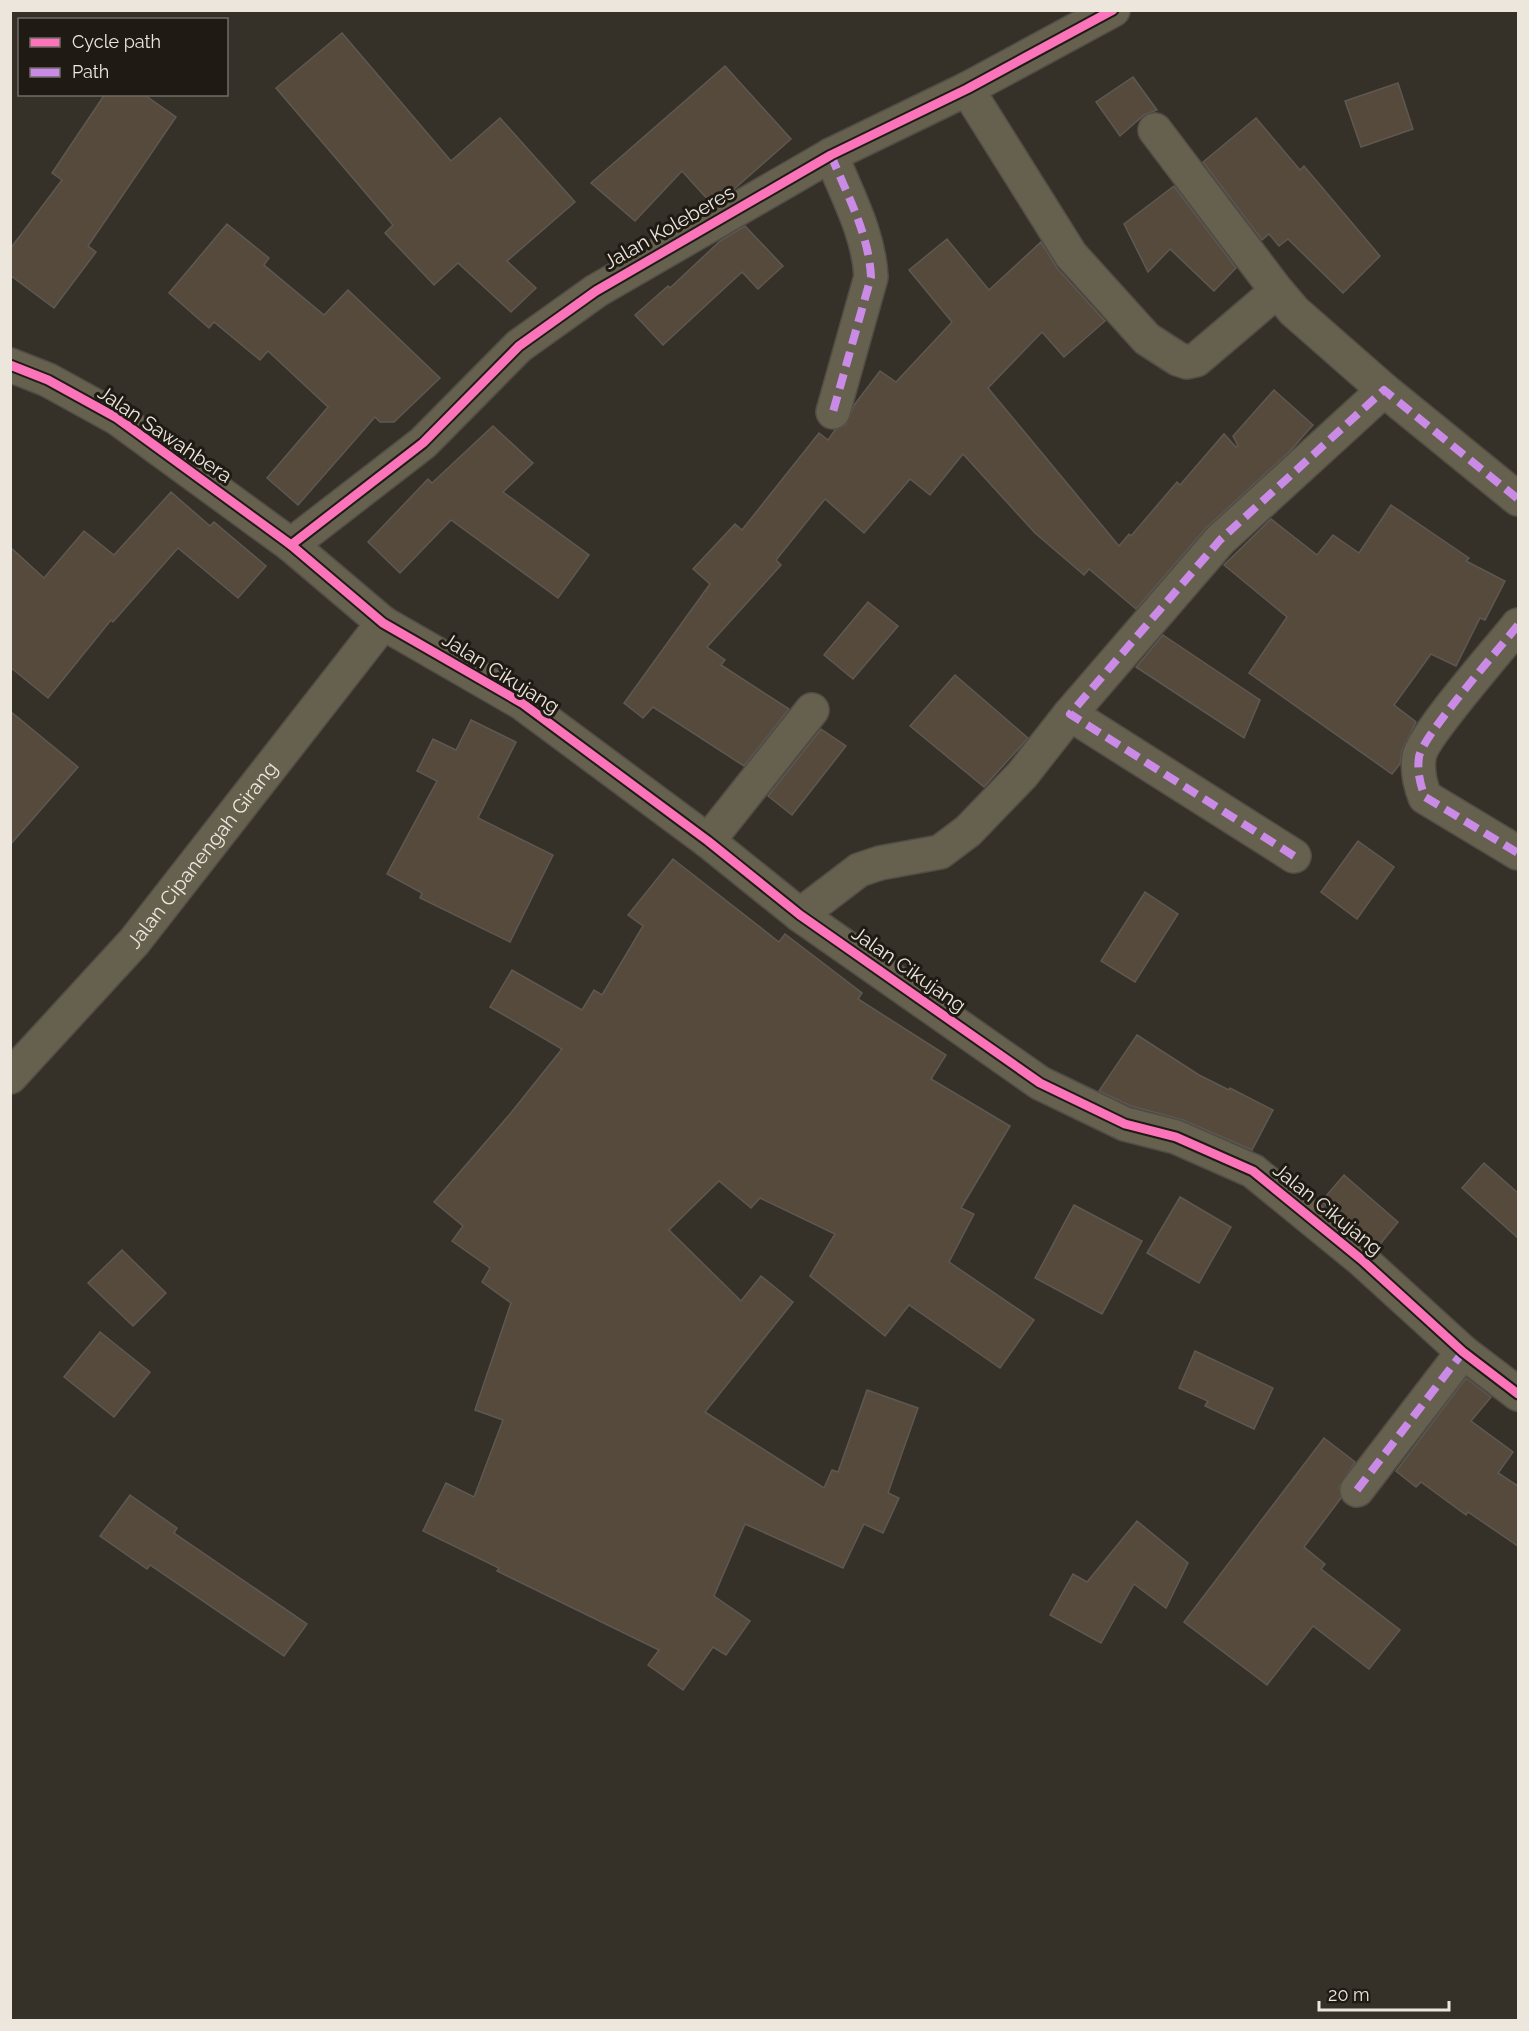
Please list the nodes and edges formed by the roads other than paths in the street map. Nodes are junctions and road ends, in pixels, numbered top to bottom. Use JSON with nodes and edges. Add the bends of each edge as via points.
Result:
{"nodes":[{"id":1,"x":1113,"y":10,"type":"edge"},
{"id":2,"x":967,"y":89,"type":"junction"},
{"id":3,"x":1155,"y":130,"type":"dead end"},
{"id":4,"x":831,"y":155,"type":"junction"},
{"id":5,"x":1276,"y":291,"type":"junction"},
{"id":6,"x":10,"y":365,"type":"edge"},
{"id":7,"x":1384,"y":390,"type":"junction"},
{"id":8,"x":833,"y":412,"type":"dead end"},
{"id":9,"x":1518,"y":499,"type":"edge"},
{"id":10,"x":291,"y":545,"type":"junction"},
{"id":11,"x":383,"y":622,"type":"junction"},
{"id":12,"x":1518,"y":625,"type":"edge"},
{"id":13,"x":812,"y":710,"type":"dead end"},
{"id":14,"x":1070,"y":714,"type":"junction"},
{"id":15,"x":708,"y":841,"type":"junction"},
{"id":16,"x":1518,"y":853,"type":"edge"},
{"id":17,"x":1294,"y":856,"type":"dead end"},
{"id":18,"x":800,"y":915,"type":"junction"},
{"id":19,"x":10,"y":1077,"type":"edge"},
{"id":20,"x":1463,"y":1352,"type":"junction"},
{"id":21,"x":1518,"y":1394,"type":"edge"},
{"id":22,"x":1357,"y":1490,"type":"dead end"}],
"edges":[{"from":1,"to":2,"type":"street","name":"Jalan Koleberes"},
{"from":2,"to":4,"type":"street","name":"Jalan Koleberes"},
{"from":2,"to":5,"type":"street","via":[[1071,255],[1147,339],[1178,359],[1196,360]]},
{"from":3,"to":5,"type":"street"},
{"from":4,"to":8,"type":"street","via":[[860,223],[871,277]]},
{"from":4,"to":10,"type":"street","name":"Jalan Koleberes","via":[[596,291],[529,339],[423,443]]},
{"from":5,"to":7,"type":"street"},
{"from":6,"to":10,"type":"street","name":"Jalan Sawahbera","via":[[48,380],[117,418]]},
{"from":7,"to":9,"type":"street"},
{"from":7,"to":14,"type":"street","via":[[1220,540]]},
{"from":10,"to":11,"type":"street","name":"Jalan Cikujang"},
{"from":11,"to":15,"type":"street","name":"Jalan Cikujang","via":[[522,703]]},
{"from":11,"to":19,"type":"street","name":"Jalan Cipanengah Girang","via":[[134,942]]},
{"from":12,"to":16,"type":"street","via":[[1440,722],[1419,755],[1425,797]]},
{"from":13,"to":15,"type":"street"},
{"from":14,"to":17,"type":"street"},
{"from":14,"to":18,"type":"street","via":[[1022,775],[968,831],[940,852],[880,862],[859,870]]},
{"from":15,"to":18,"type":"street","name":"Jalan Cikujang"},
{"from":18,"to":20,"type":"street","name":"Jalan Cikujang","via":[[1040,1083],[1125,1124],[1176,1137],[1253,1171],[1362,1260]]},
{"from":20,"to":21,"type":"street","name":"Jalan Cikujang"},
{"from":20,"to":22,"type":"street"}]}
